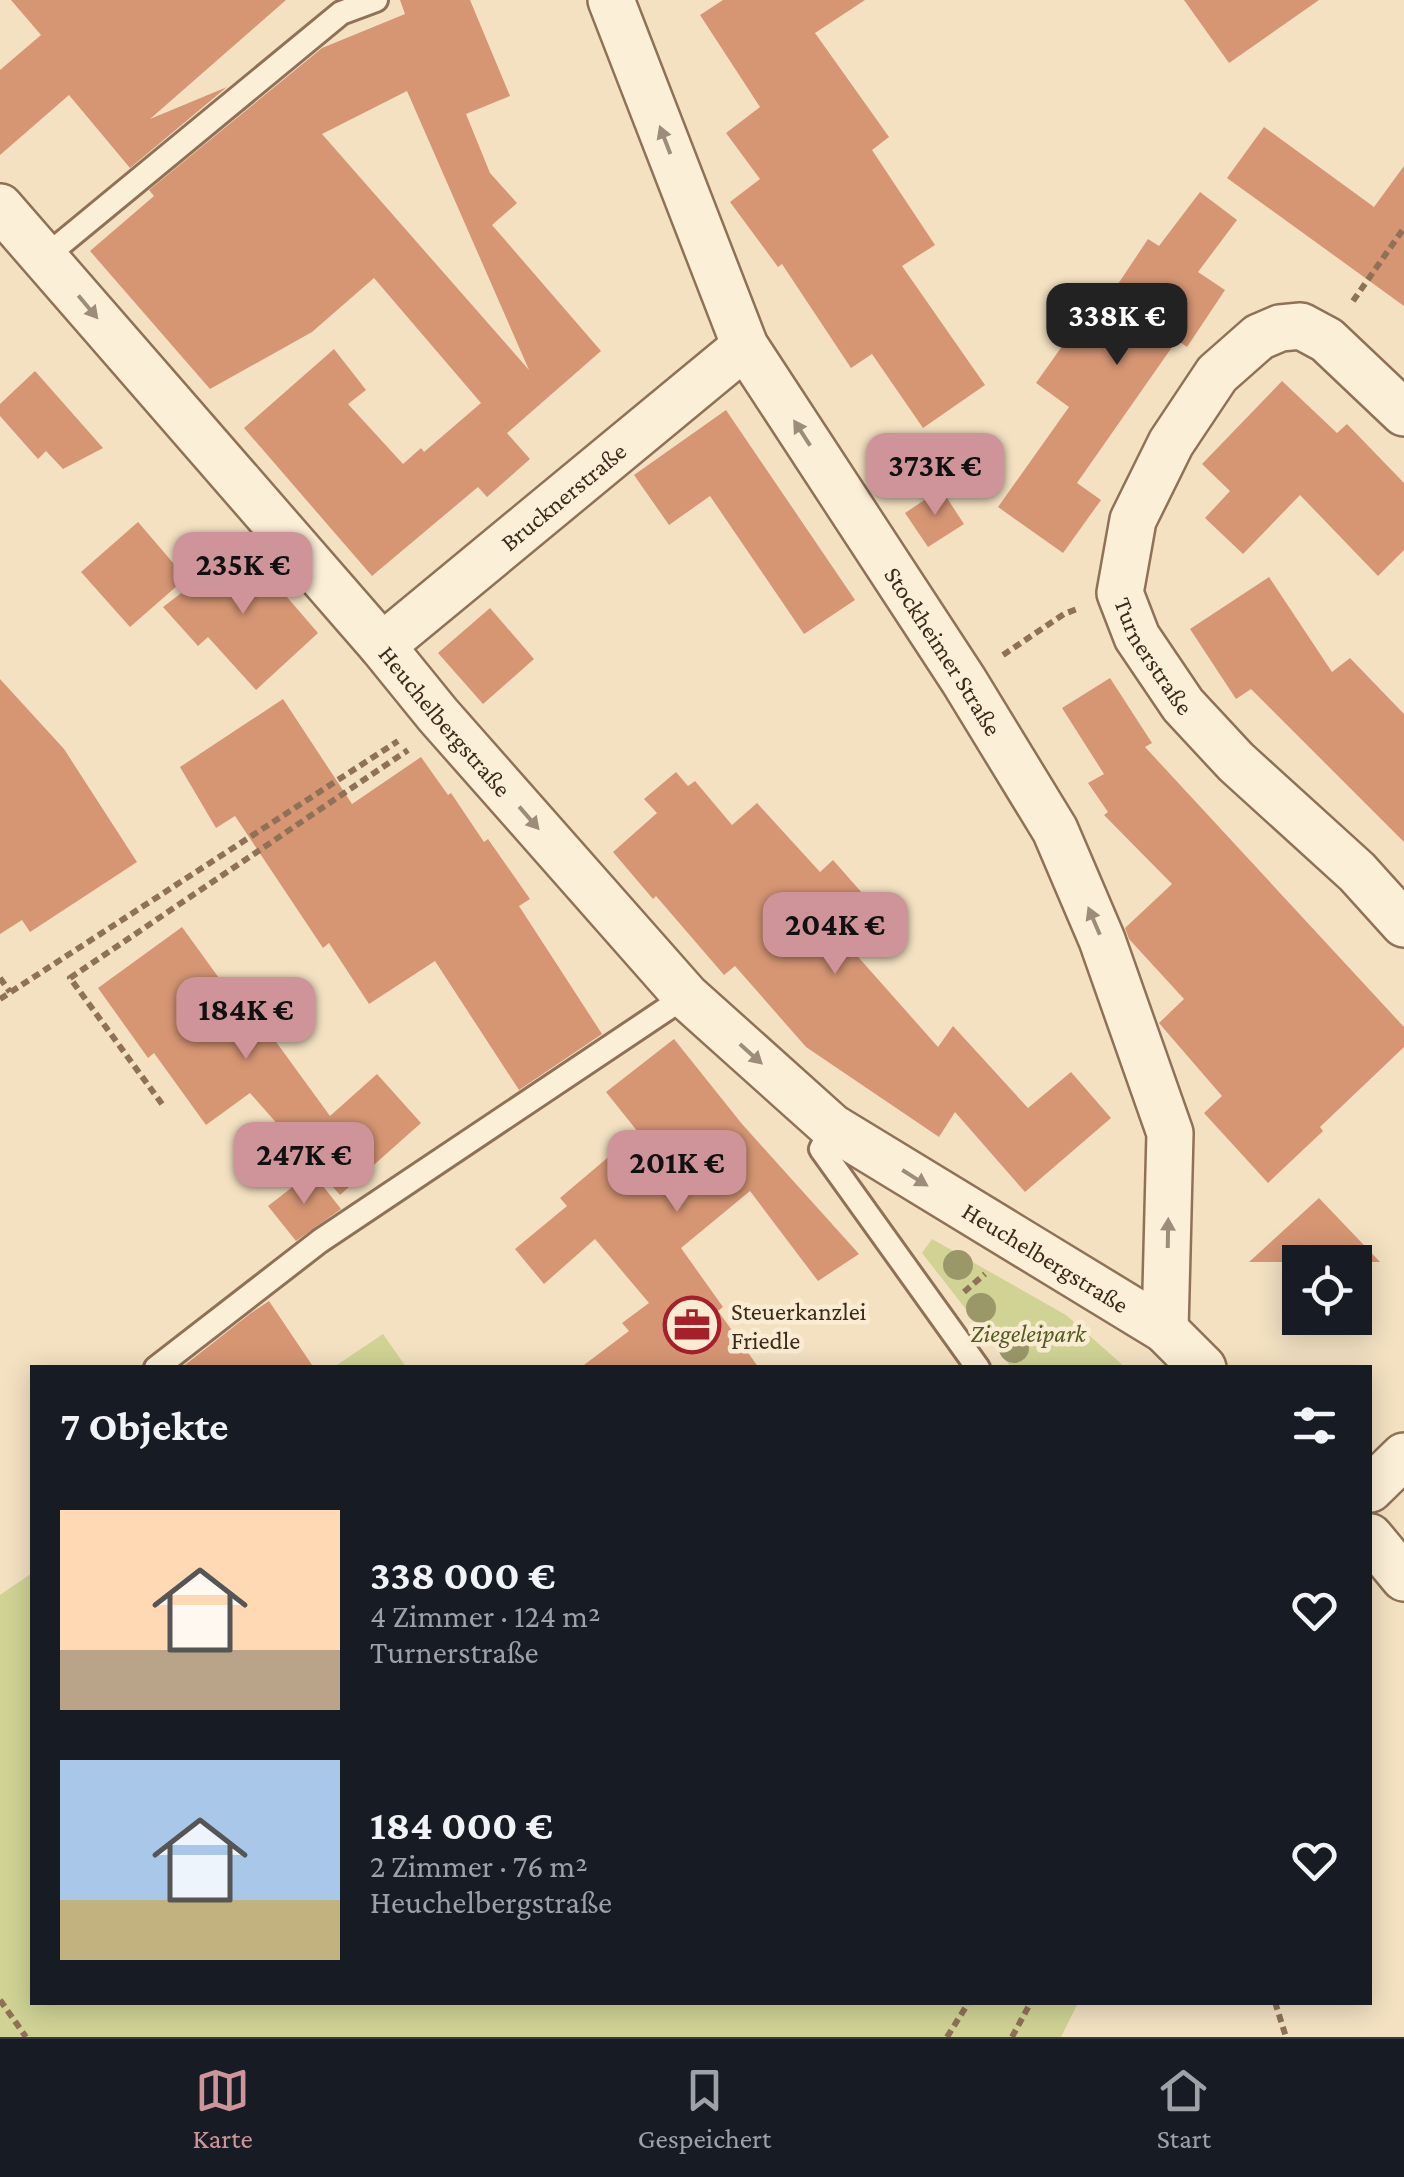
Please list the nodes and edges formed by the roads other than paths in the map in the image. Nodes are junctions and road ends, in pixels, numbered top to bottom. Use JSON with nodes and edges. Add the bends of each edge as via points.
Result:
{"nodes":[{"id":1,"x":376,"y":0,"type":"edge"},
{"id":2,"x":611,"y":0,"type":"edge"},
{"id":3,"x":0,"y":208,"type":"edge"},
{"id":4,"x":45,"y":257,"type":"junction"},
{"id":5,"x":745,"y":346,"type":"junction"},
{"id":6,"x":1404,"y":412,"type":"edge"},
{"id":7,"x":382,"y":646,"type":"junction"},
{"id":8,"x":1404,"y":924,"type":"edge"},
{"id":9,"x":686,"y":996,"type":"junction"},
{"id":10,"x":832,"y":1127,"type":"junction"},
{"id":11,"x":1166,"y":1330,"type":"junction"},
{"id":12,"x":160,"y":1365,"type":"edge"},
{"id":13,"x":976,"y":1365,"type":"edge"},
{"id":14,"x":1200,"y":1365,"type":"edge"},
{"id":15,"x":1404,"y":1456,"type":"edge"},
{"id":16,"x":1372,"y":1487,"type":"edge"},
{"id":17,"x":1372,"y":1540,"type":"edge"},
{"id":18,"x":1404,"y":1578,"type":"edge"}],
"edges":[{"from":1,"to":4,"type":"lane","via":[[341,13]]},
{"from":5,"to":2,"type":"street","name":"Stockheimer Straße","one_way":true},
{"from":3,"to":4,"type":"street","name":"Heuchelbergstraße"},
{"from":4,"to":7,"type":"street","name":"Heuchelbergstraße","one_way":true},
{"from":5,"to":7,"type":"street","name":"Brucknerstraße"},
{"from":11,"to":5,"type":"street","name":"Stockheimer Straße","one_way":true,"via":[[1170,1132],[1056,830]]},
{"from":6,"to":8,"type":"street","name":"Turnerstraße","via":[[1327,340],[1301,326],[1259,337],[1217,374],[1171,443],[1133,520],[1120,593],[1137,637],[1183,705]]},
{"from":7,"to":9,"type":"street","name":"Heuchelbergstraße","one_way":true},
{"from":9,"to":10,"type":"street","name":"Heuchelbergstraße","one_way":true},
{"from":9,"to":12,"type":"lane","via":[[320,1241]]},
{"from":10,"to":11,"type":"street","name":"Heuchelbergstraße","one_way":true},
{"from":10,"to":13,"type":"lane","via":[[821,1149]]},
{"from":11,"to":14,"type":"street","name":"Heuchelbergstraße"},
{"from":15,"to":16,"type":"street"},
{"from":17,"to":18,"type":"street"}]}
